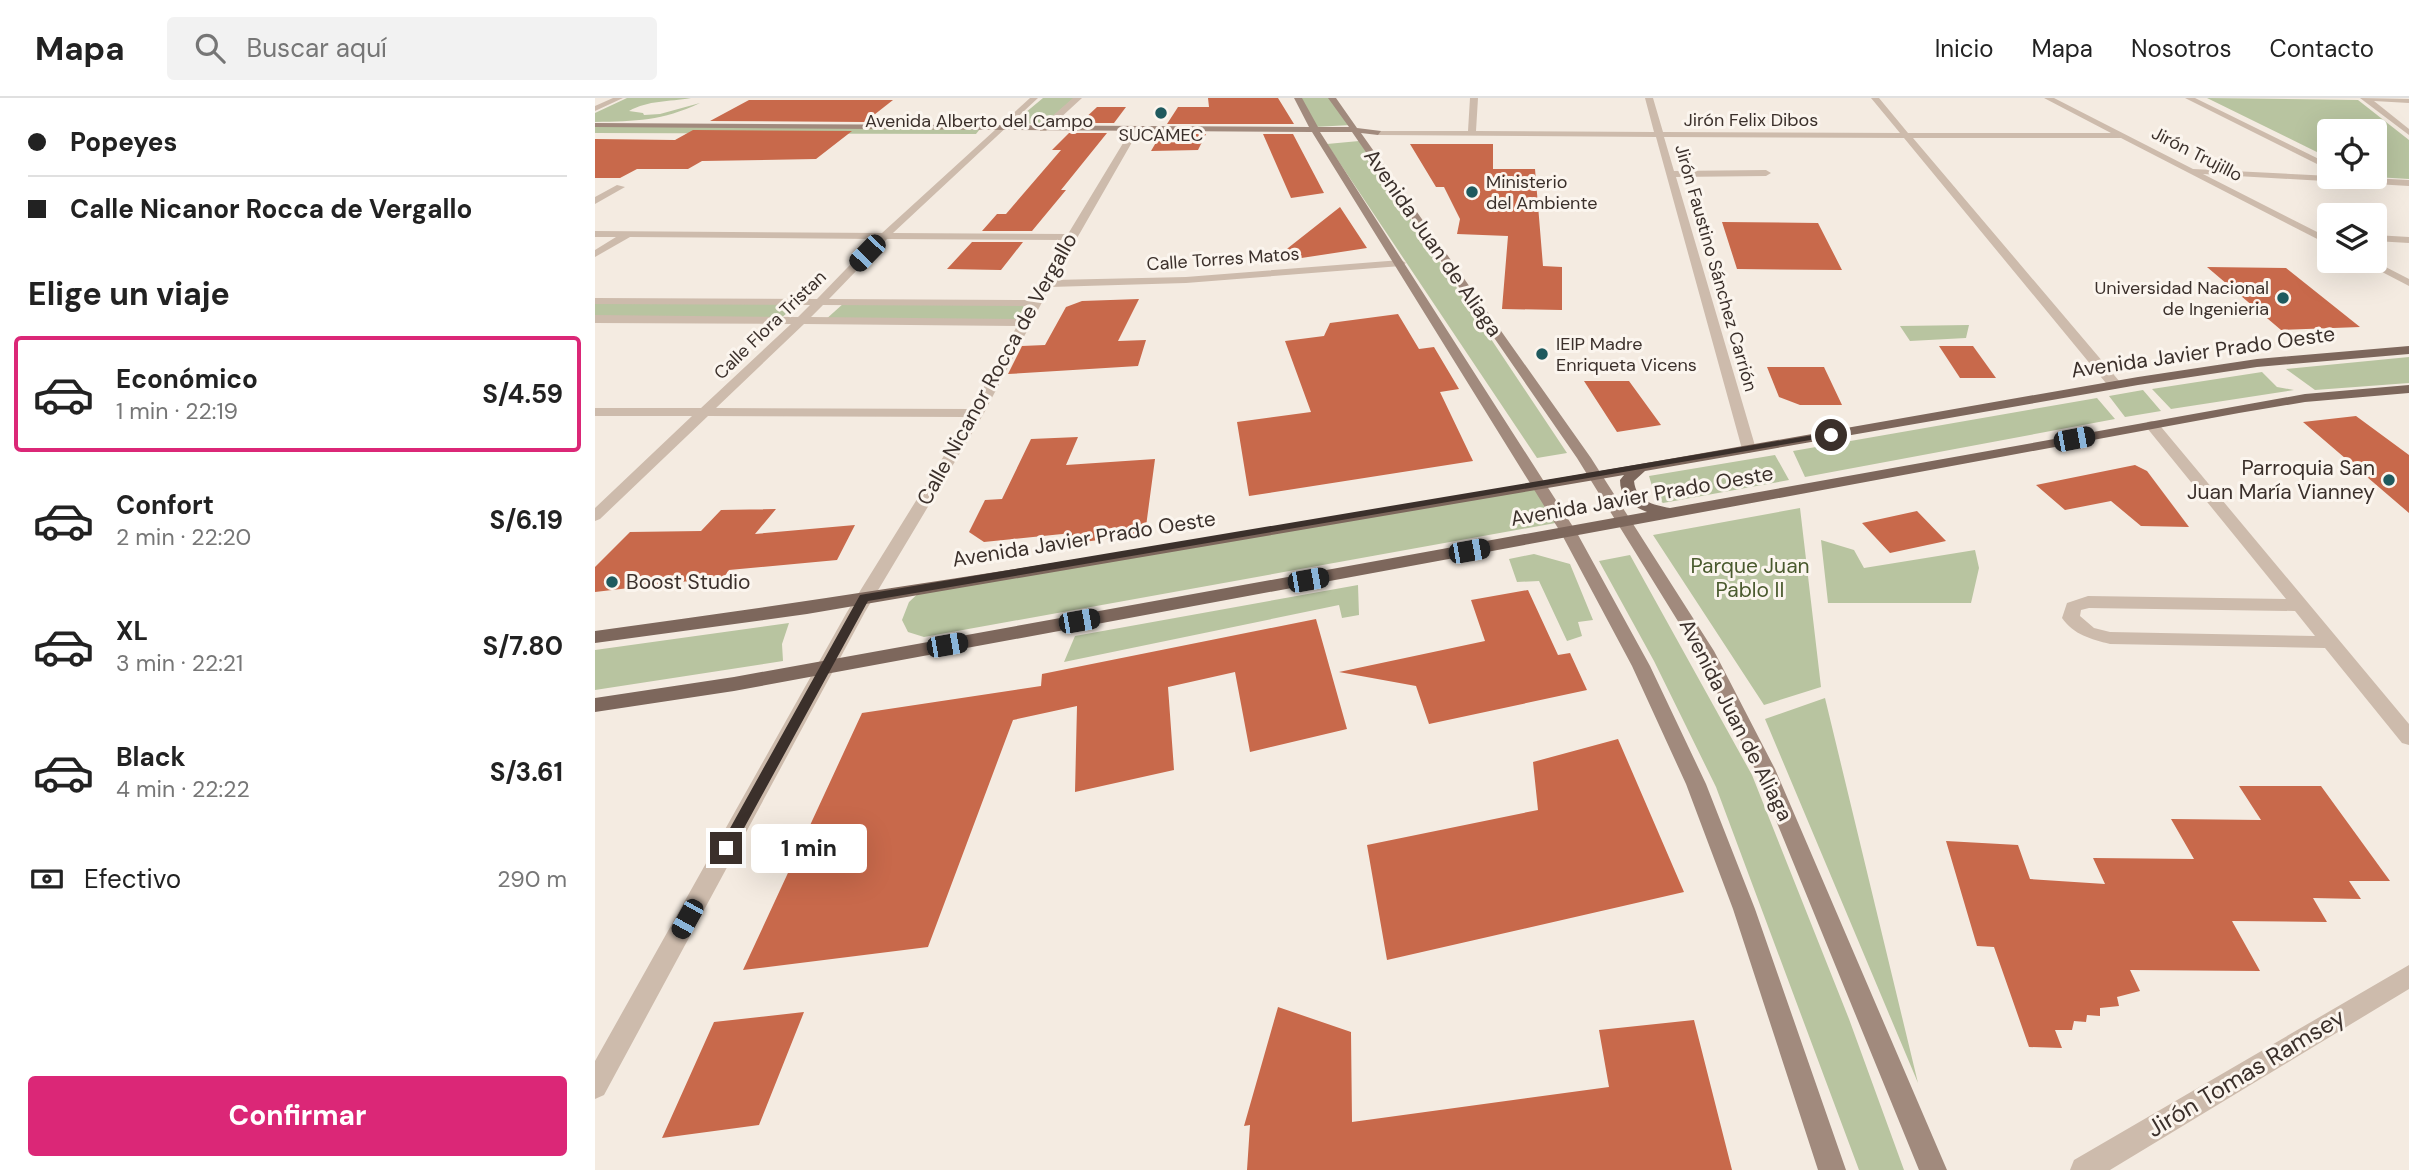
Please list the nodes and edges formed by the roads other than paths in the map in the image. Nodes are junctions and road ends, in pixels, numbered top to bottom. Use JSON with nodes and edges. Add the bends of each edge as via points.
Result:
{"nodes":[{"id":1,"x":619,"y":98,"type":"edge"},
{"id":2,"x":1034,"y":98,"type":"edge"},
{"id":3,"x":1078,"y":98,"type":"edge"},
{"id":4,"x":1298,"y":98,"type":"edge"},
{"id":5,"x":1332,"y":98,"type":"edge"},
{"id":6,"x":1474,"y":98,"type":"edge"},
{"id":7,"x":1649,"y":98,"type":"edge"},
{"id":8,"x":1875,"y":98,"type":"edge"},
{"id":9,"x":2048,"y":98,"type":"edge"},
{"id":10,"x":2189,"y":98,"type":"edge"},
{"id":11,"x":2364,"y":98,"type":"edge"},
{"id":12,"x":2409,"y":101,"type":"edge"},
{"id":13,"x":595,"y":109,"type":"edge"},
{"id":14,"x":595,"y":125,"type":"edge"},
{"id":15,"x":1043,"y":129,"type":"junction"},
{"id":16,"x":994,"y":132,"type":"junction"},
{"id":17,"x":1133,"y":133,"type":"junction"},
{"id":18,"x":1378,"y":133,"type":"joint"},
{"id":19,"x":595,"y":134,"type":"edge"},
{"id":20,"x":1317,"y":134,"type":"junction"},
{"id":21,"x":1472,"y":134,"type":"junction"},
{"id":22,"x":2409,"y":134,"type":"edge"},
{"id":23,"x":1660,"y":135,"type":"junction"},
{"id":24,"x":1906,"y":136,"type":"junction"},
{"id":25,"x":2123,"y":136,"type":"junction"},
{"id":26,"x":1359,"y":137,"type":"junction"},
{"id":27,"x":1349,"y":144,"type":"dead end"},
{"id":28,"x":2317,"y":161,"type":"edge"},
{"id":29,"x":2190,"y":171,"type":"junction"},
{"id":30,"x":1766,"y":173,"type":"dead end"},
{"id":31,"x":1671,"y":174,"type":"junction"},
{"id":32,"x":2317,"y":177,"type":"edge"},
{"id":33,"x":2387,"y":181,"type":"edge"},
{"id":34,"x":2409,"y":183,"type":"edge"},
{"id":35,"x":620,"y":187,"type":"dead end"},
{"id":36,"x":595,"y":201,"type":"edge"},
{"id":37,"x":2311,"y":233,"type":"junction"},
{"id":38,"x":2317,"y":233,"type":"edge"},
{"id":39,"x":595,"y":234,"type":"edge"},
{"id":40,"x":628,"y":234,"type":"junction"},
{"id":41,"x":2317,"y":236,"type":"edge"},
{"id":42,"x":883,"y":237,"type":"junction"},
{"id":43,"x":1071,"y":237,"type":"junction"},
{"id":44,"x":2387,"y":239,"type":"edge"},
{"id":45,"x":2409,"y":240,"type":"edge"},
{"id":46,"x":595,"y":254,"type":"edge"},
{"id":47,"x":1401,"y":263,"type":"junction"},
{"id":48,"x":2387,"y":272,"type":"edge"},
{"id":49,"x":2409,"y":283,"type":"edge"},
{"id":50,"x":1046,"y":284,"type":"junction"},
{"id":51,"x":595,"y":301,"type":"edge"},
{"id":52,"x":819,"y":302,"type":"junction"},
{"id":53,"x":1035,"y":303,"type":"junction"},
{"id":54,"x":595,"y":319,"type":"edge"},
{"id":55,"x":801,"y":321,"type":"junction"},
{"id":56,"x":1025,"y":323,"type":"junction"},
{"id":57,"x":2409,"y":350,"type":"edge"},
{"id":58,"x":2115,"y":385,"type":"junction"},
{"id":59,"x":2409,"y":389,"type":"edge"},
{"id":60,"x":595,"y":412,"type":"edge"},
{"id":61,"x":703,"y":413,"type":"junction"},
{"id":62,"x":977,"y":413,"type":"junction"},
{"id":63,"x":2152,"y":425,"type":"junction"},
{"id":64,"x":1749,"y":449,"type":"junction"},
{"id":65,"x":1641,"y":467,"type":"junction"},
{"id":66,"x":1595,"y":475,"type":"junction"},
{"id":67,"x":1538,"y":485,"type":"junction"},
{"id":68,"x":1677,"y":513,"type":"junction"},
{"id":69,"x":595,"y":516,"type":"edge"},
{"id":70,"x":1626,"y":522,"type":"junction"},
{"id":71,"x":1569,"y":533,"type":"junction"},
{"id":72,"x":864,"y":598,"type":"junction"},
{"id":73,"x":2302,"y":605,"type":"junction"},
{"id":74,"x":595,"y":637,"type":"edge"},
{"id":75,"x":2332,"y":642,"type":"junction"},
{"id":76,"x":826,"y":667,"type":"junction"},
{"id":77,"x":595,"y":705,"type":"edge"},
{"id":78,"x":2409,"y":738,"type":"edge"},
{"id":79,"x":2409,"y":976,"type":"edge"},
{"id":80,"x":595,"y":1086,"type":"edge"},
{"id":81,"x":1832,"y":1170,"type":"edge"},
{"id":82,"x":1933,"y":1170,"type":"edge"},
{"id":83,"x":2084,"y":1170,"type":"edge"}],
"edges":[{"from":1,"to":13,"type":"street"},
{"from":2,"to":16,"type":"street","name":"Calle Flora Tristan"},
{"from":3,"to":15,"type":"street"},
{"from":4,"to":20,"type":"main road","name":"Avenida Juan de Aliaga"},
{"from":5,"to":26,"type":"main road","name":"Avenida Juan de Aliaga"},
{"from":6,"to":21,"type":"street"},
{"from":7,"to":23,"type":"street","name":"Jirón Faustino Sánchez Carrión"},
{"from":8,"to":24,"type":"street"},
{"from":9,"to":25,"type":"street","name":"Jirón Trujillo"},
{"from":10,"to":28,"type":"street"},
{"from":11,"to":12,"type":"street"},
{"from":11,"to":22,"type":"street"},
{"from":14,"to":16,"type":"main road","name":"Avenida Alberto del Campo"},
{"from":15,"to":16,"type":"main road","name":"Avenida Alberto del Campo"},
{"from":15,"to":17,"type":"main road","name":"Avenida Alberto del Campo"},
{"from":16,"to":17,"type":"main road","name":"Avenida Alberto del Campo"},
{"from":16,"to":19,"type":"main road","name":"Avenida Alberto del Campo"},
{"from":16,"to":42,"type":"street","name":"Calle Flora Tristan"},
{"from":17,"to":20,"type":"main road","name":"Avenida Alberto del Campo"},
{"from":17,"to":43,"type":"street","name":"Calle Nicanor Rocca de Vergallo"},
{"from":18,"to":21,"type":"street","name":"Jirón Felix Dibos"},
{"from":18,"to":26,"type":"main road","name":"Avenida Alberto del Campo"},
{"from":20,"to":26,"type":"main road","name":"Avenida Alberto del Campo"},
{"from":20,"to":47,"type":"main road","name":"Avenida Juan de Aliaga","via":[[1333,148]]},
{"from":21,"to":23,"type":"street","name":"Jirón Felix Dibos"},
{"from":23,"to":24,"type":"street","name":"Jirón Felix Dibos"},
{"from":23,"to":31,"type":"street","name":"Jirón Faustino Sánchez Carrión"},
{"from":24,"to":25,"type":"street","name":"Jirón Felix Dibos"},
{"from":24,"to":58,"type":"street"},
{"from":25,"to":29,"type":"street","name":"Jirón Trujillo"},
{"from":26,"to":27,"type":"main road"},
{"from":26,"to":66,"type":"main road","name":"Avenida Juan de Aliaga"},
{"from":29,"to":32,"type":"street"},
{"from":29,"to":37,"type":"street","name":"Jirón Trujillo"},
{"from":30,"to":31,"type":"street"},
{"from":31,"to":64,"type":"street","name":"Jirón Faustino Sánchez Carrión"},
{"from":33,"to":34,"type":"street"},
{"from":35,"to":36,"type":"street"},
{"from":37,"to":38,"type":"street"},
{"from":37,"to":41,"type":"street","name":"Jirón Trujillo"},
{"from":39,"to":40,"type":"street"},
{"from":40,"to":42,"type":"street"},
{"from":40,"to":46,"type":"street"},
{"from":42,"to":43,"type":"street"},
{"from":42,"to":52,"type":"street","name":"Calle Flora Tristan"},
{"from":43,"to":50,"type":"street","name":"Calle Nicanor Rocca de Vergallo"},
{"from":44,"to":45,"type":"street"},
{"from":47,"to":50,"type":"street","name":"Calle Torres Matos","via":[[1199,279]]},
{"from":47,"to":67,"type":"main road","name":"Avenida Juan de Aliaga"},
{"from":48,"to":49,"type":"street"},
{"from":50,"to":53,"type":"street","name":"Calle Nicanor Rocca de Vergallo"},
{"from":51,"to":52,"type":"street"},
{"from":52,"to":53,"type":"street"},
{"from":52,"to":55,"type":"street","name":"Calle Flora Tristan"},
{"from":53,"to":56,"type":"street","name":"Calle Nicanor Rocca de Vergallo"},
{"from":54,"to":55,"type":"street"},
{"from":55,"to":56,"type":"street"},
{"from":55,"to":61,"type":"street","name":"Calle Flora Tristan"},
{"from":56,"to":62,"type":"street","name":"Calle Nicanor Rocca de Vergallo"},
{"from":57,"to":58,"type":"main road","name":"Avenida Javier Prado Oeste","via":[[2257,363]]},
{"from":58,"to":64,"type":"main road","name":"Avenida Javier Prado Oeste"},
{"from":59,"to":63,"type":"main road","name":"Avenida Javier Prado Oeste","via":[[2305,398]]},
{"from":60,"to":61,"type":"street"},
{"from":61,"to":62,"type":"street"},
{"from":61,"to":69,"type":"street","name":"Calle Flora Tristan"},
{"from":62,"to":72,"type":"street","name":"Calle Nicanor Rocca de Vergallo"},
{"from":63,"to":68,"type":"main road","name":"Avenida Javier Prado Oeste"},
{"from":63,"to":73,"type":"street"},
{"from":64,"to":65,"type":"main road","name":"Avenida Javier Prado Oeste"},
{"from":65,"to":66,"type":"main road","name":"Avenida Javier Prado Oeste"},
{"from":65,"to":68,"type":"main road","via":[[1627,480],[1630,496],[1645,507]]},
{"from":66,"to":67,"type":"main road","name":"Avenida Javier Prado Oeste"},
{"from":66,"to":70,"type":"main road","name":"Avenida Juan de Aliaga"},
{"from":67,"to":71,"type":"main road","name":"Avenida Juan de Aliaga"},
{"from":67,"to":72,"type":"main road","name":"Avenida Javier Prado Oeste"},
{"from":68,"to":70,"type":"main road","name":"Avenida Javier Prado Oeste"},
{"from":70,"to":71,"type":"main road","name":"Avenida Javier Prado Oeste"},
{"from":70,"to":82,"type":"main road","name":"Avenida Juan de Aliaga","via":[[1705,651],[1765,769]]},
{"from":71,"to":76,"type":"main road","name":"Avenida Javier Prado Oeste"},
{"from":71,"to":81,"type":"main road","name":"Avenida Juan de Aliaga","via":[[1641,666],[1696,784],[1744,909]]},
{"from":72,"to":74,"type":"main road","name":"Avenida Javier Prado Oeste"},
{"from":72,"to":76,"type":"street","name":"Calle Nicanor Rocca de Vergallo"},
{"from":73,"to":75,"type":"street"},
{"from":73,"to":75,"type":"street","via":[[2088,602],[2073,607],[2071,618],[2088,632],[2110,638]]},
{"from":75,"to":78,"type":"street"},
{"from":76,"to":77,"type":"main road","name":"Avenida Javier Prado Oeste"},
{"from":76,"to":80,"type":"street","name":"Calle Nicanor Rocca de Vergallo"},
{"from":79,"to":83,"type":"street","name":"Jirón Tomas Ramsey"}]}
